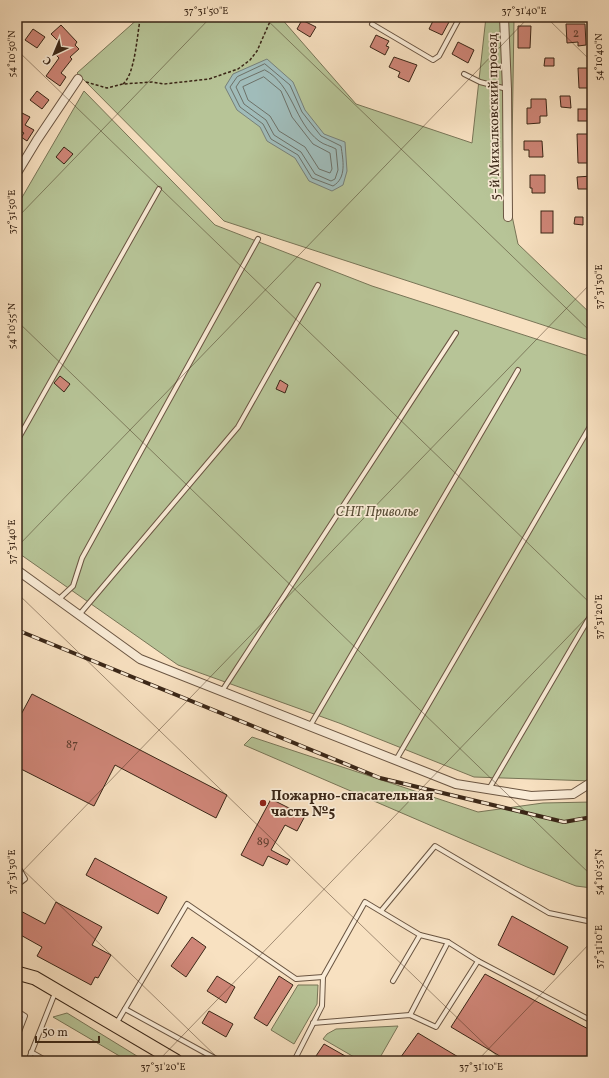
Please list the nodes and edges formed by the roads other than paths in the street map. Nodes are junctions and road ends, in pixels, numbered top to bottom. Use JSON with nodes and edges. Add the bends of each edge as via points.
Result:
{"nodes":[{"id":1,"x":460,"y":17,"type":"edge"},
{"id":2,"x":504,"y":17,"type":"edge"},
{"id":3,"x":372,"y":24,"type":"dead end"},
{"id":4,"x":464,"y":74,"type":"dead end"},
{"id":5,"x":78,"y":79,"type":"road end"},
{"id":6,"x":507,"y":89,"type":"junction"},
{"id":7,"x":17,"y":173,"type":"edge"},
{"id":8,"x":159,"y":189,"type":"dead end"},
{"id":9,"x":508,"y":217,"type":"dead end"},
{"id":10,"x":258,"y":239,"type":"dead end"},
{"id":11,"x":318,"y":285,"type":"dead end"},
{"id":12,"x":456,"y":333,"type":"dead end"},
{"id":13,"x":518,"y":370,"type":"dead end"},
{"id":14,"x":592,"y":423,"type":"edge"},
{"id":15,"x":17,"y":442,"type":"edge"},
{"id":16,"x":17,"y":570,"type":"edge"},
{"id":17,"x":58,"y":600,"type":"junction"},
{"id":18,"x":592,"y":613,"type":"edge"},
{"id":19,"x":79,"y":615,"type":"junction"},
{"id":20,"x":222,"y":691,"type":"junction"},
{"id":21,"x":310,"y":726,"type":"junction"},
{"id":22,"x":396,"y":760,"type":"junction"},
{"id":23,"x":592,"y":782,"type":"edge"},
{"id":24,"x":488,"y":789,"type":"junction"},
{"id":25,"x":17,"y":865,"type":"edge"},
{"id":26,"x":17,"y":886,"type":"edge"},
{"id":27,"x":381,"y":911,"type":"junction"},
{"id":28,"x":592,"y":922,"type":"edge"},
{"id":29,"x":420,"y":935,"type":"junction"},
{"id":30,"x":448,"y":942,"type":"junction"},
{"id":31,"x":478,"y":961,"type":"junction"},
{"id":32,"x":17,"y":973,"type":"edge"},
{"id":33,"x":323,"y":977,"type":"junction"},
{"id":34,"x":394,"y":981,"type":"dead end"},
{"id":35,"x":56,"y":991,"type":"junction"},
{"id":36,"x":125,"y":1009,"type":"junction"},
{"id":37,"x":17,"y":1011,"type":"edge"},
{"id":38,"x":410,"y":1015,"type":"junction"},
{"id":39,"x":592,"y":1021,"type":"edge"},
{"id":40,"x":313,"y":1023,"type":"junction"},
{"id":41,"x":116,"y":1025,"type":"junction"},
{"id":42,"x":18,"y":1034,"type":"edge"},
{"id":43,"x":31,"y":1052,"type":"junction"},
{"id":44,"x":28,"y":1061,"type":"edge"},
{"id":45,"x":47,"y":1061,"type":"edge"},
{"id":46,"x":176,"y":1061,"type":"edge"},
{"id":47,"x":220,"y":1061,"type":"edge"},
{"id":48,"x":294,"y":1061,"type":"edge"}],
"edges":[{"from":1,"to":3,"type":"lane","via":[[439,56],[433,60]]},
{"from":2,"to":6,"type":"street","name":"5-й Михалковский проезд"},
{"from":4,"to":6,"type":"lane","via":[[480,82]]},
{"from":5,"to":7,"type":"street","via":[[36,140]]},
{"from":6,"to":9,"type":"street","name":"5-й Михалковский проезд"},
{"from":8,"to":15,"type":"lane"},
{"from":10,"to":17,"type":"lane","via":[[82,558],[73,586]]},
{"from":11,"to":19,"type":"lane","via":[[238,427]]},
{"from":12,"to":20,"type":"lane"},
{"from":13,"to":21,"type":"lane"},
{"from":14,"to":22,"type":"lane"},
{"from":16,"to":17,"type":"street"},
{"from":17,"to":19,"type":"street"},
{"from":18,"to":24,"type":"lane"},
{"from":19,"to":20,"type":"street","via":[[140,659]]},
{"from":20,"to":21,"type":"street"},
{"from":21,"to":22,"type":"street"},
{"from":22,"to":24,"type":"street","via":[[456,784]]},
{"from":23,"to":24,"type":"street","via":[[573,794],[531,796]]},
{"from":25,"to":26,"type":"lane","via":[[25,879]]},
{"from":27,"to":28,"type":"lane","via":[[435,846],[549,913]]},
{"from":27,"to":29,"type":"lane"},
{"from":27,"to":33,"type":"lane","via":[[365,902]]},
{"from":29,"to":30,"type":"lane"},
{"from":29,"to":34,"type":"lane"},
{"from":30,"to":31,"type":"lane"},
{"from":30,"to":38,"type":"lane"},
{"from":31,"to":38,"type":"lane","via":[[436,1027]]},
{"from":31,"to":39,"type":"lane"},
{"from":32,"to":35,"type":"main road","via":[[35,978]]},
{"from":33,"to":36,"type":"lane","via":[[296,979],[187,904]]},
{"from":33,"to":40,"type":"lane","via":[[322,1006]]},
{"from":35,"to":41,"type":"main road"},
{"from":35,"to":43,"type":"lane"},
{"from":36,"to":41,"type":"lane"},
{"from":36,"to":47,"type":"lane"},
{"from":37,"to":42,"type":"lane","via":[[26,1016]]},
{"from":38,"to":40,"type":"lane"},
{"from":40,"to":48,"type":"lane"},
{"from":41,"to":46,"type":"main road"},
{"from":43,"to":44,"type":"lane"},
{"from":43,"to":45,"type":"lane"}]}
